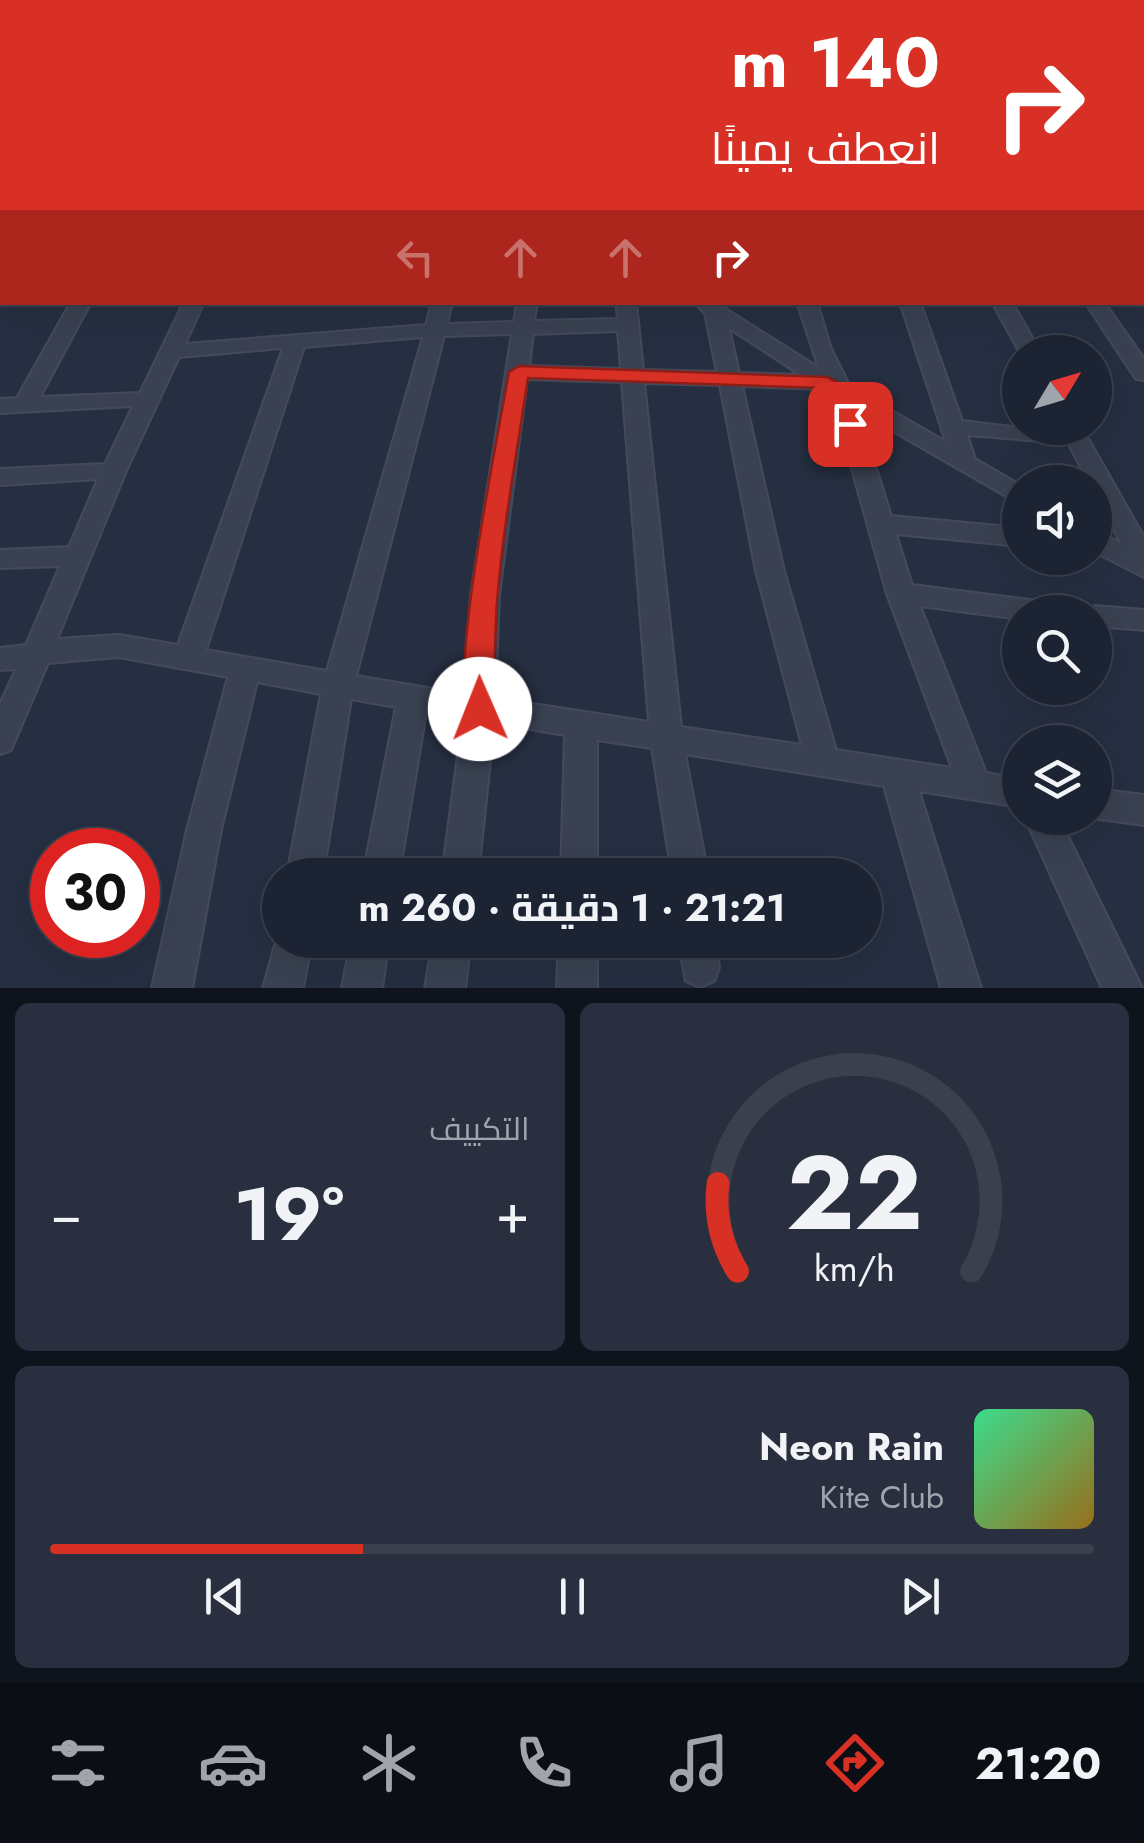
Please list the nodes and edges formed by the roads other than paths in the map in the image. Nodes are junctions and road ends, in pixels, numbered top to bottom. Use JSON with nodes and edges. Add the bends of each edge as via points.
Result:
{"nodes":[{"id":1,"x":78,"y":305,"type":"edge"},
{"id":2,"x":193,"y":305,"type":"edge"},
{"id":3,"x":441,"y":305,"type":"edge"},
{"id":4,"x":710,"y":305,"type":"edge"},
{"id":5,"x":808,"y":305,"type":"edge"},
{"id":6,"x":911,"y":305,"type":"edge"},
{"id":7,"x":1004,"y":305,"type":"edge"},
{"id":8,"x":1096,"y":305,"type":"edge"},
{"id":9,"x":626,"y":314,"type":"edge"},
{"id":10,"x":524,"y":315,"type":"edge"},
{"id":11,"x":434,"y":330,"type":"junction"},
{"id":12,"x":1020,"y":335,"type":"edge"},
{"id":13,"x":296,"y":340,"type":"junction"},
{"id":14,"x":1120,"y":340,"type":"junction"},
{"id":15,"x":1144,"y":340,"type":"edge"},
{"id":16,"x":172,"y":351,"type":"junction"},
{"id":17,"x":519,"y":372,"type":"junction"},
{"id":18,"x":632,"y":374,"type":"junction"},
{"id":19,"x":1144,"y":374,"type":"edge"},
{"id":20,"x":728,"y":377,"type":"junction"},
{"id":21,"x":834,"y":387,"type":"junction"},
{"id":22,"x":148,"y":398,"type":"junction"},
{"id":23,"x":24,"y":405,"type":"junction"},
{"id":24,"x":0,"y":406,"type":"edge"},
{"id":25,"x":951,"y":427,"type":"junction"},
{"id":26,"x":1002,"y":429,"type":"edge"},
{"id":27,"x":1081,"y":445,"type":"edge"},
{"id":28,"x":965,"y":464,"type":"junction"},
{"id":29,"x":114,"y":470,"type":"junction"},
{"id":30,"x":0,"y":476,"type":"edge"},
{"id":31,"x":1002,"y":486,"type":"edge"},
{"id":32,"x":880,"y":524,"type":"junction"},
{"id":33,"x":1002,"y":535,"type":"edge"},
{"id":34,"x":1112,"y":549,"type":"edge"},
{"id":35,"x":78,"y":556,"type":"junction"},
{"id":36,"x":0,"y":560,"type":"edge"},
{"id":37,"x":1144,"y":565,"type":"edge"},
{"id":38,"x":901,"y":594,"type":"junction"},
{"id":39,"x":1002,"y":607,"type":"edge"},
{"id":40,"x":1112,"y":617,"type":"edge"},
{"id":41,"x":1144,"y":620,"type":"edge"},
{"id":42,"x":36,"y":656,"type":"junction"},
{"id":43,"x":0,"y":659,"type":"edge"},
{"id":44,"x":188,"y":660,"type":"junction"},
{"id":45,"x":245,"y":670,"type":"junction"},
{"id":46,"x":338,"y":684,"type":"junction"},
{"id":47,"x":412,"y":698,"type":"junction"},
{"id":48,"x":480,"y":709,"type":"junction"},
{"id":49,"x":581,"y":724,"type":"junction"},
{"id":50,"x":666,"y":738,"type":"junction"},
{"id":51,"x":0,"y":741,"type":"edge"},
{"id":52,"x":823,"y":762,"type":"junction"},
{"id":53,"x":898,"y":776,"type":"junction"},
{"id":54,"x":974,"y":784,"type":"junction"},
{"id":55,"x":1002,"y":790,"type":"edge"},
{"id":56,"x":1112,"y":806,"type":"edge"},
{"id":57,"x":1144,"y":810,"type":"edge"},
{"id":58,"x":1050,"y":835,"type":"edge"},
{"id":59,"x":308,"y":858,"type":"edge"},
{"id":60,"x":384,"y":858,"type":"edge"},
{"id":61,"x":462,"y":858,"type":"edge"},
{"id":62,"x":579,"y":858,"type":"edge"},
{"id":63,"x":687,"y":858,"type":"edge"},
{"id":64,"x":289,"y":958,"type":"edge"},
{"id":65,"x":367,"y":958,"type":"edge"},
{"id":66,"x":450,"y":958,"type":"edge"},
{"id":67,"x":578,"y":958,"type":"edge"},
{"id":68,"x":172,"y":988,"type":"edge"},
{"id":69,"x":283,"y":988,"type":"edge"},
{"id":70,"x":362,"y":988,"type":"edge"},
{"id":71,"x":446,"y":988,"type":"edge"},
{"id":72,"x":577,"y":988,"type":"edge"},
{"id":73,"x":961,"y":988,"type":"edge"},
{"id":74,"x":1122,"y":988,"type":"edge"}],
"edges":[{"from":1,"to":23,"type":"street"},
{"from":2,"to":16,"type":"street"},
{"from":3,"to":11,"type":"street"},
{"from":4,"to":20,"type":"street"},
{"from":4,"to":21,"type":"street"},
{"from":5,"to":21,"type":"street"},
{"from":6,"to":25,"type":"street"},
{"from":7,"to":12,"type":"street"},
{"from":8,"to":14,"type":"street"},
{"from":9,"to":10,"type":"street"},
{"from":9,"to":18,"type":"street"},
{"from":10,"to":11,"type":"street"},
{"from":10,"to":17,"type":"street"},
{"from":11,"to":13,"type":"street"},
{"from":11,"to":46,"type":"street"},
{"from":13,"to":16,"type":"street"},
{"from":13,"to":44,"type":"street"},
{"from":14,"to":15,"type":"street"},
{"from":14,"to":19,"type":"street"},
{"from":16,"to":22,"type":"street"},
{"from":17,"to":18,"type":"street"},
{"from":17,"to":48,"type":"street","via":[[484,595]]},
{"from":18,"to":20,"type":"street"},
{"from":18,"to":50,"type":"street"},
{"from":20,"to":21,"type":"street"},
{"from":20,"to":52,"type":"street","via":[[770,571]]},
{"from":21,"to":28,"type":"street"},
{"from":21,"to":32,"type":"street"},
{"from":22,"to":23,"type":"street"},
{"from":22,"to":29,"type":"street"},
{"from":23,"to":24,"type":"street"},
{"from":25,"to":26,"type":"street"},
{"from":25,"to":28,"type":"street"},
{"from":27,"to":37,"type":"street"},
{"from":28,"to":31,"type":"street"},
{"from":29,"to":30,"type":"street"},
{"from":29,"to":35,"type":"street"},
{"from":32,"to":33,"type":"street"},
{"from":32,"to":38,"type":"street"},
{"from":34,"to":37,"type":"street"},
{"from":35,"to":36,"type":"street"},
{"from":35,"to":42,"type":"street"},
{"from":38,"to":39,"type":"street"},
{"from":38,"to":54,"type":"street"},
{"from":40,"to":41,"type":"street"},
{"from":42,"to":43,"type":"street"},
{"from":42,"to":44,"type":"street","via":[[98,644]]},
{"from":42,"to":51,"type":"street"},
{"from":44,"to":45,"type":"street"},
{"from":45,"to":46,"type":"street"},
{"from":45,"to":68,"type":"street"},
{"from":46,"to":47,"type":"street"},
{"from":46,"to":59,"type":"street"},
{"from":47,"to":48,"type":"street"},
{"from":47,"to":60,"type":"street"},
{"from":48,"to":49,"type":"street"},
{"from":48,"to":61,"type":"street"},
{"from":49,"to":50,"type":"street"},
{"from":49,"to":62,"type":"street"},
{"from":50,"to":52,"type":"street"},
{"from":50,"to":63,"type":"street"},
{"from":52,"to":53,"type":"street"},
{"from":53,"to":54,"type":"street"},
{"from":53,"to":73,"type":"street"},
{"from":54,"to":55,"type":"street"},
{"from":56,"to":57,"type":"street"},
{"from":58,"to":74,"type":"street"},
{"from":64,"to":69,"type":"street"},
{"from":65,"to":70,"type":"street"},
{"from":66,"to":71,"type":"street"},
{"from":67,"to":72,"type":"street"}]}
